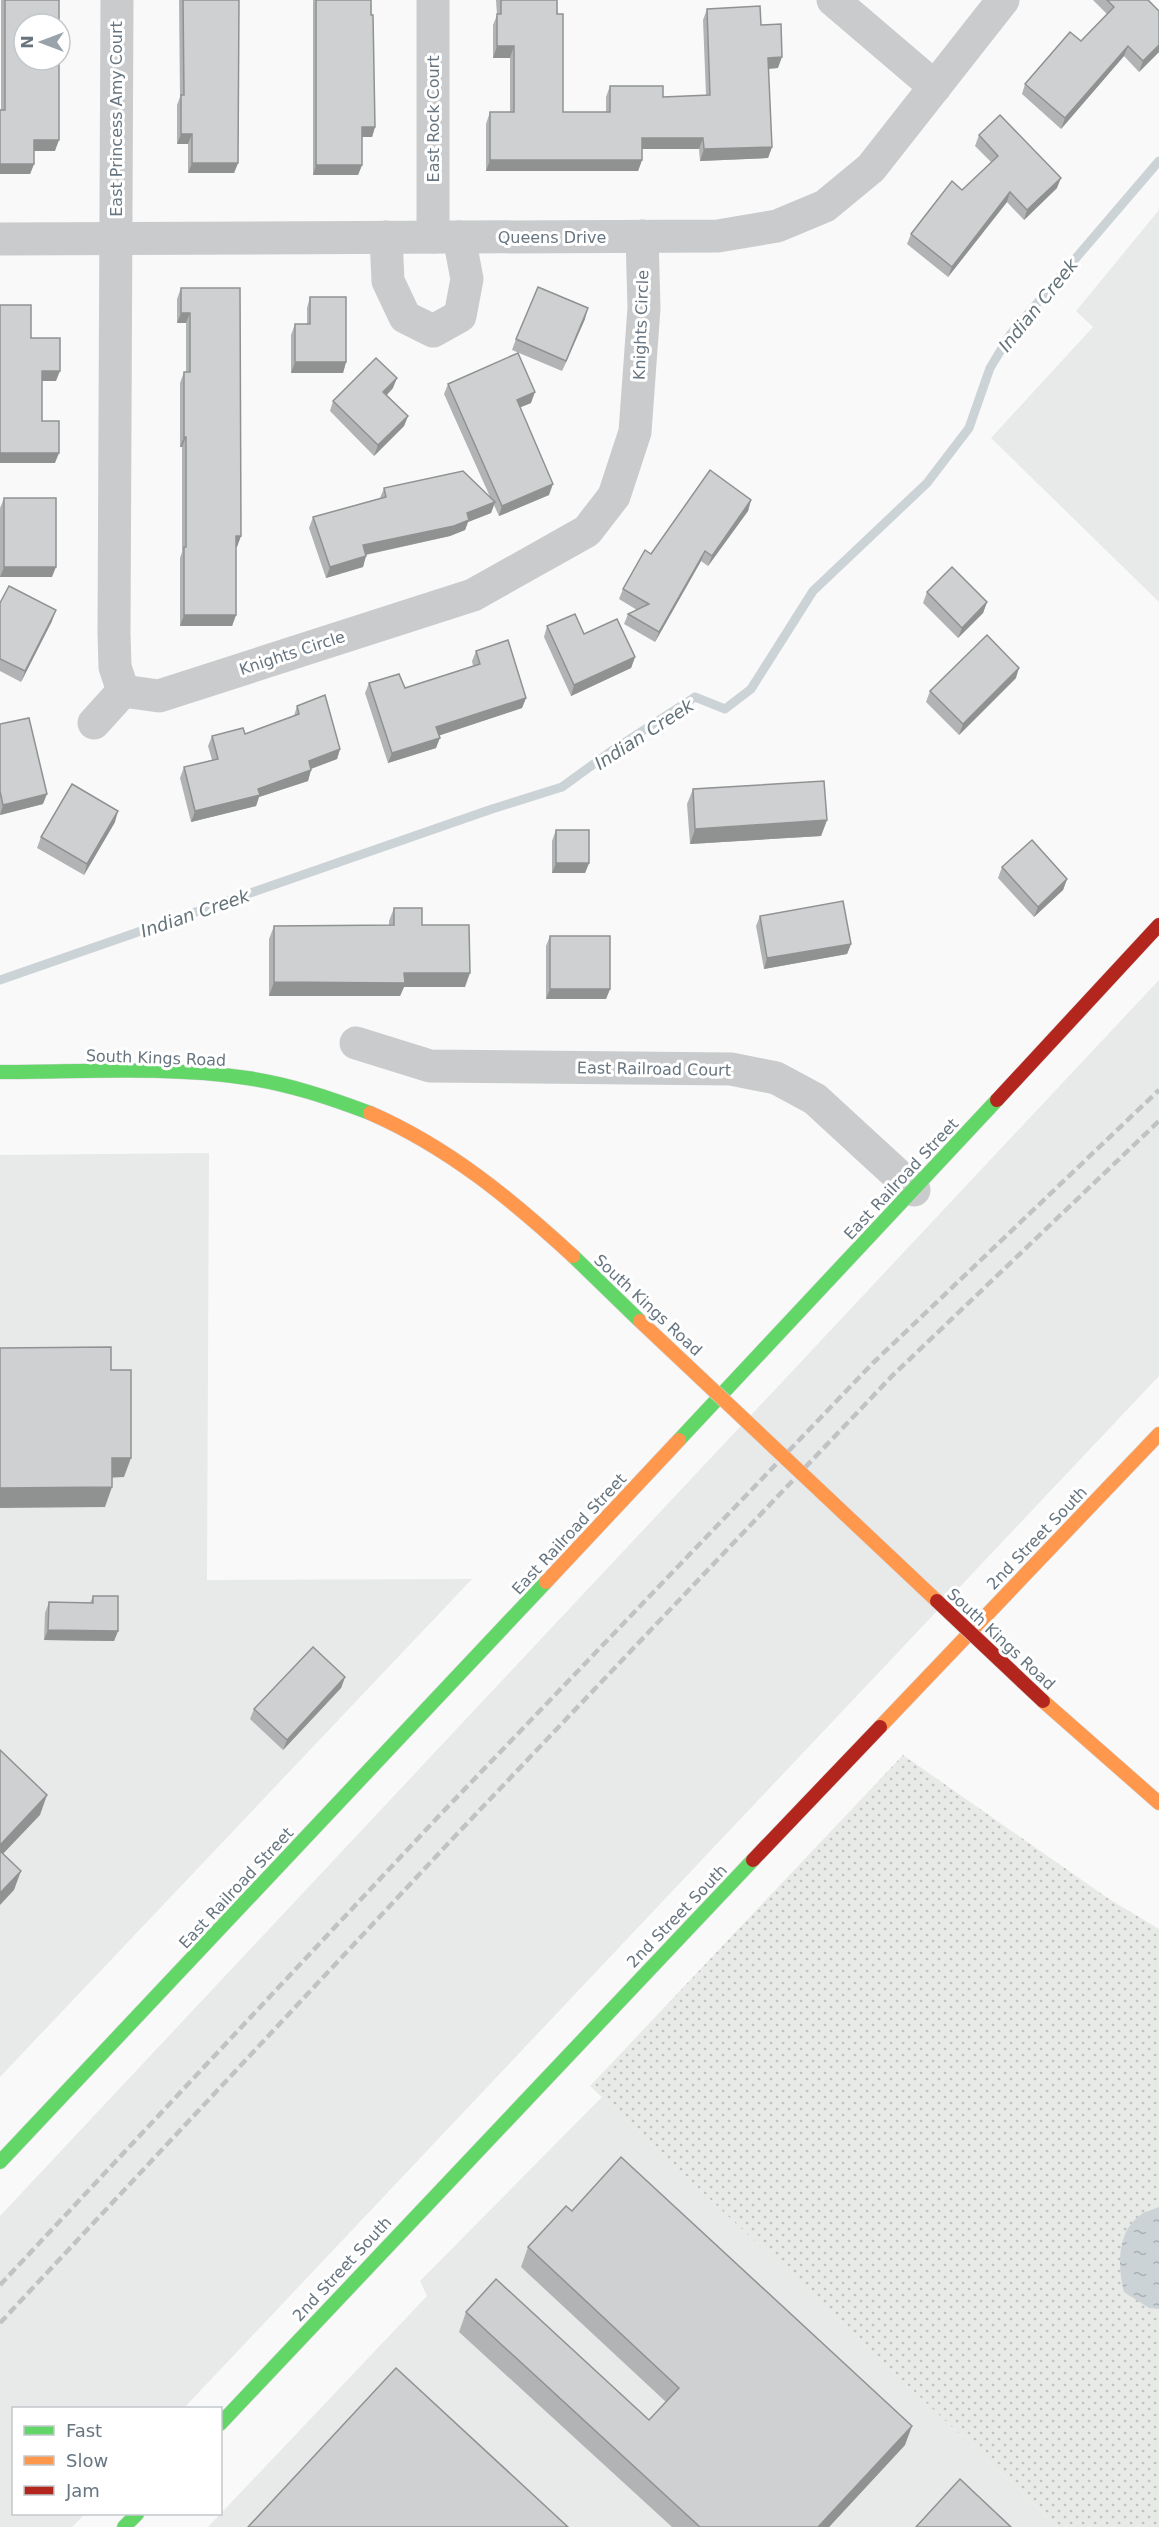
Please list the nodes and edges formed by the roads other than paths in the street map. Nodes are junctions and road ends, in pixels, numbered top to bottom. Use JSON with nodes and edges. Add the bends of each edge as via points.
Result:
{"nodes":[{"id":1,"x":117,"y":0,"type":"edge"},
{"id":2,"x":433,"y":0,"type":"edge"},
{"id":3,"x":832,"y":0,"type":"edge"},
{"id":4,"x":1003,"y":0,"type":"edge"},
{"id":5,"x":935,"y":87,"type":"junction"},
{"id":6,"x":642,"y":236,"type":"junction"},
{"id":7,"x":386,"y":237,"type":"junction"},
{"id":8,"x":446,"y":237,"type":"junction"},
{"id":9,"x":116,"y":238,"type":"junction"},
{"id":10,"x":0,"y":239,"type":"edge"},
{"id":11,"x":123,"y":691,"type":"junction"},
{"id":12,"x":94,"y":723,"type":"dead end"},
{"id":13,"x":1159,"y":925,"type":"edge"},
{"id":14,"x":356,"y":1043,"type":"dead end"},
{"id":15,"x":0,"y":1072,"type":"edge"},
{"id":16,"x":914,"y":1191,"type":"junction"},
{"id":17,"x":1159,"y":1434,"type":"edge"},
{"id":18,"x":1159,"y":1803,"type":"edge"},
{"id":19,"x":0,"y":2162,"type":"edge"},
{"id":20,"x":222,"y":2422,"type":"edge"},
{"id":21,"x":136,"y":2515,"type":"edge"},
{"id":22,"x":124,"y":2527,"type":"edge"}],
"edges":[{"from":1,"to":9,"type":"street","name":"East Princess Amy Court"},
{"from":2,"to":8,"type":"street","name":"East Rock Court"},
{"from":3,"to":5,"type":"street"},
{"from":4,"to":5,"type":"street","name":"Queens Drive"},
{"from":5,"to":6,"type":"street","name":"Queens Drive","via":[[871,168],[825,206],[777,226],[718,236]]},
{"from":6,"to":8,"type":"street","name":"Queens Drive"},
{"from":6,"to":11,"type":"street","name":"Knights Circle","via":[[644,308],[635,432],[615,496],[587,531],[473,595],[159,696]]},
{"from":7,"to":8,"type":"street","name":"Queens Drive"},
{"from":7,"to":8,"type":"street","via":[[388,281],[405,317],[433,332],[460,316],[467,279]]},
{"from":7,"to":9,"type":"street","name":"Queens Drive"},
{"from":9,"to":10,"type":"street","name":"Queens Drive"},
{"from":9,"to":11,"type":"street","via":[[114,633],[115,667]]},
{"from":11,"to":12,"type":"street"},
{"from":13,"to":16,"type":"street","name":"East Railroad Street"},
{"from":14,"to":16,"type":"street","name":"East Railroad Court","via":[[430,1066],[731,1069],[776,1078],[814,1099]]},
{"from":15,"to":18,"type":"street","name":"South Kings Road","bridge":true,"via":[[220,1075],[299,1089],[383,1118],[451,1155],[520,1207],[1042,1701]]},
{"from":16,"to":19,"type":"street","name":"East Railroad Street"},
{"from":17,"to":20,"type":"street","name":"2nd Street South"},
{"from":21,"to":22,"type":"street"}]}
